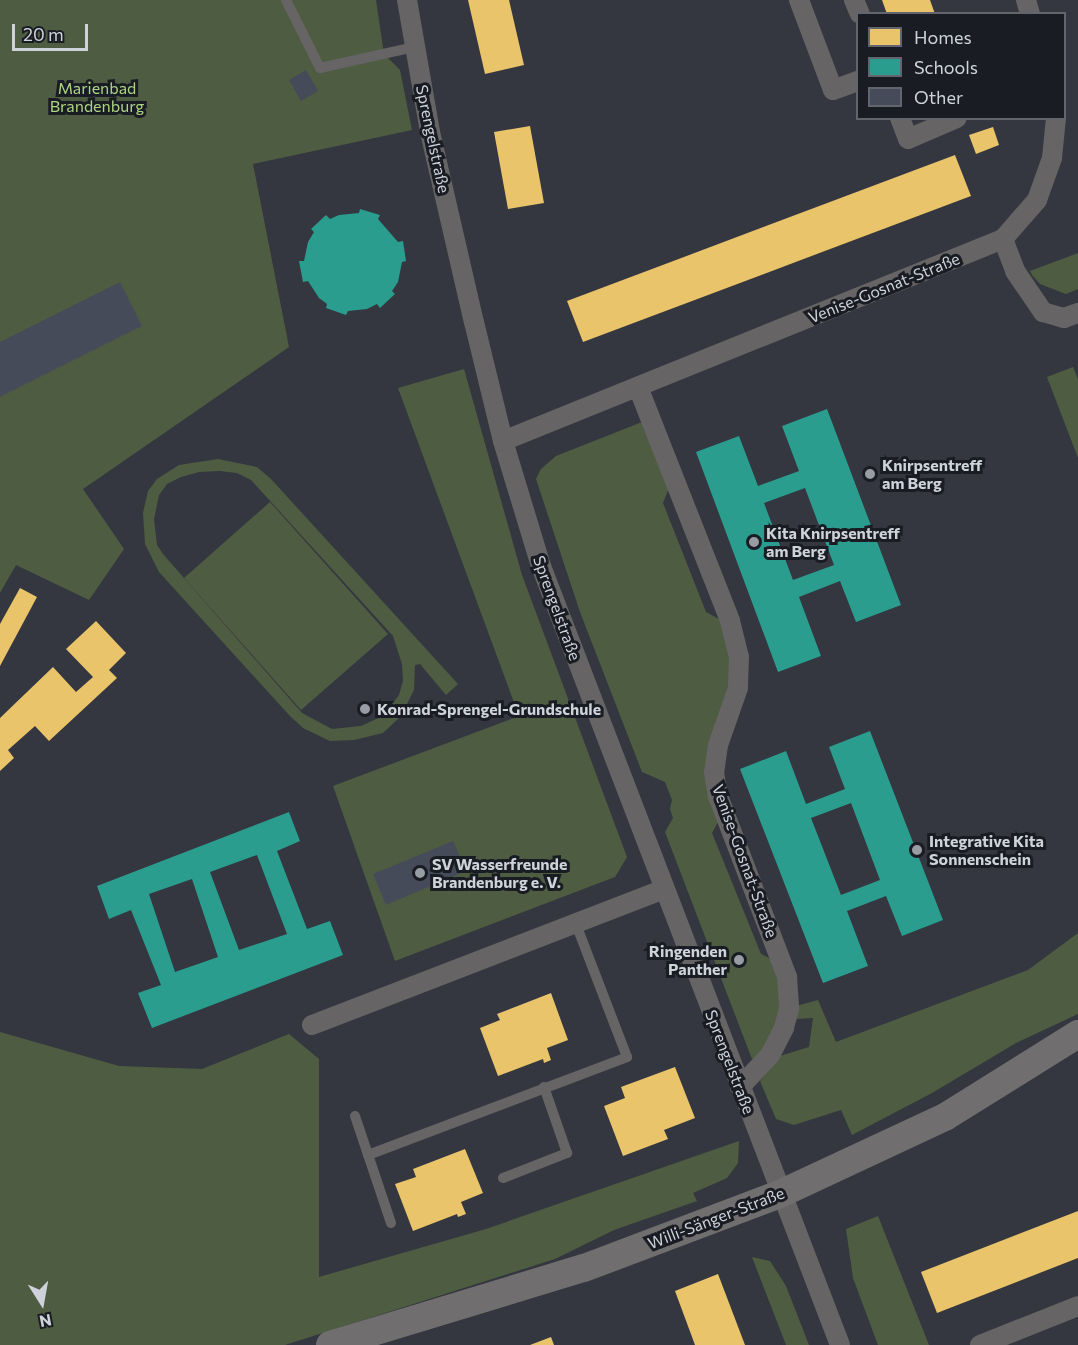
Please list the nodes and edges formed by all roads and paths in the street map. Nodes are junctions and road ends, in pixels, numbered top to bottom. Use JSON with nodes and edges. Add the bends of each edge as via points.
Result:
{"nodes":[{"id":1,"x":286,"y":0,"type":"edge"},
{"id":2,"x":407,"y":0,"type":"edge"},
{"id":3,"x":799,"y":0,"type":"edge"},
{"id":4,"x":414,"y":47,"type":"junction"},
{"id":5,"x":856,"y":82,"type":"edge"},
{"id":6,"x":901,"y":120,"type":"edge"},
{"id":7,"x":952,"y":120,"type":"edge"},
{"id":8,"x":1056,"y":120,"type":"edge"},
{"id":9,"x":1003,"y":239,"type":"junction"},
{"id":10,"x":1078,"y":312,"type":"edge"},
{"id":11,"x":638,"y":387,"type":"junction"},
{"id":12,"x":503,"y":441,"type":"junction"},
{"id":13,"x":664,"y":889,"type":"junction"},
{"id":14,"x":576,"y":924,"type":"junction"},
{"id":15,"x":312,"y":1025,"type":"dead end"},
{"id":16,"x":1078,"y":1034,"type":"edge"},
{"id":17,"x":740,"y":1087,"type":"junction"},
{"id":18,"x":544,"y":1088,"type":"junction"},
{"id":19,"x":355,"y":1116,"type":"dead end"},
{"id":20,"x":368,"y":1155,"type":"junction"},
{"id":21,"x":503,"y":1178,"type":"dead end"},
{"id":22,"x":782,"y":1193,"type":"junction"},
{"id":23,"x":391,"y":1223,"type":"dead end"},
{"id":24,"x":1078,"y":1306,"type":"edge"},
{"id":25,"x":330,"y":1345,"type":"edge"},
{"id":26,"x":840,"y":1345,"type":"edge"},
{"id":27,"x":980,"y":1345,"type":"edge"}],
"edges":[{"from":1,"to":4,"type":"lane","via":[[320,68]]},
{"from":2,"to":4,"type":"street","name":"Sprengelstraße"},
{"from":3,"to":5,"type":"street","via":[[833,90]]},
{"from":4,"to":12,"type":"street","name":"Sprengelstraße"},
{"from":6,"to":7,"type":"street","via":[[908,139]]},
{"from":8,"to":9,"type":"street","name":"Venise-Gosnat-Straße","via":[[1052,159],[1037,200]]},
{"from":9,"to":10,"type":"street","via":[[1015,271],[1043,312],[1064,318]]},
{"from":9,"to":11,"type":"street","name":"Venise-Gosnat-Straße"},
{"from":11,"to":12,"type":"street","name":"Venise-Gosnat-Straße"},
{"from":11,"to":17,"type":"street","name":"Venise-Gosnat-Straße","via":[[730,621],[739,657],[738,688],[718,745],[714,772],[718,796],[787,977],[789,1009],[784,1028],[770,1054]]},
{"from":12,"to":13,"type":"street","name":"Sprengelstraße","via":[[541,566]]},
{"from":13,"to":14,"type":"street"},
{"from":13,"to":17,"type":"street","name":"Sprengelstraße"},
{"from":14,"to":15,"type":"street"},
{"from":14,"to":18,"type":"lane","via":[[627,1057]]},
{"from":16,"to":22,"type":"main road","name":"Willi-Sänger-Straße","via":[[945,1117]]},
{"from":17,"to":22,"type":"street","name":"Sprengelstraße"},
{"from":18,"to":20,"type":"lane"},
{"from":18,"to":21,"type":"lane","via":[[567,1153]]},
{"from":19,"to":20,"type":"lane"},
{"from":20,"to":23,"type":"lane"},
{"from":22,"to":25,"type":"main road","name":"Willi-Sänger-Straße","via":[[584,1268]]},
{"from":22,"to":26,"type":"street","name":"Sprengelstraße"},
{"from":24,"to":27,"type":"street"}]}
